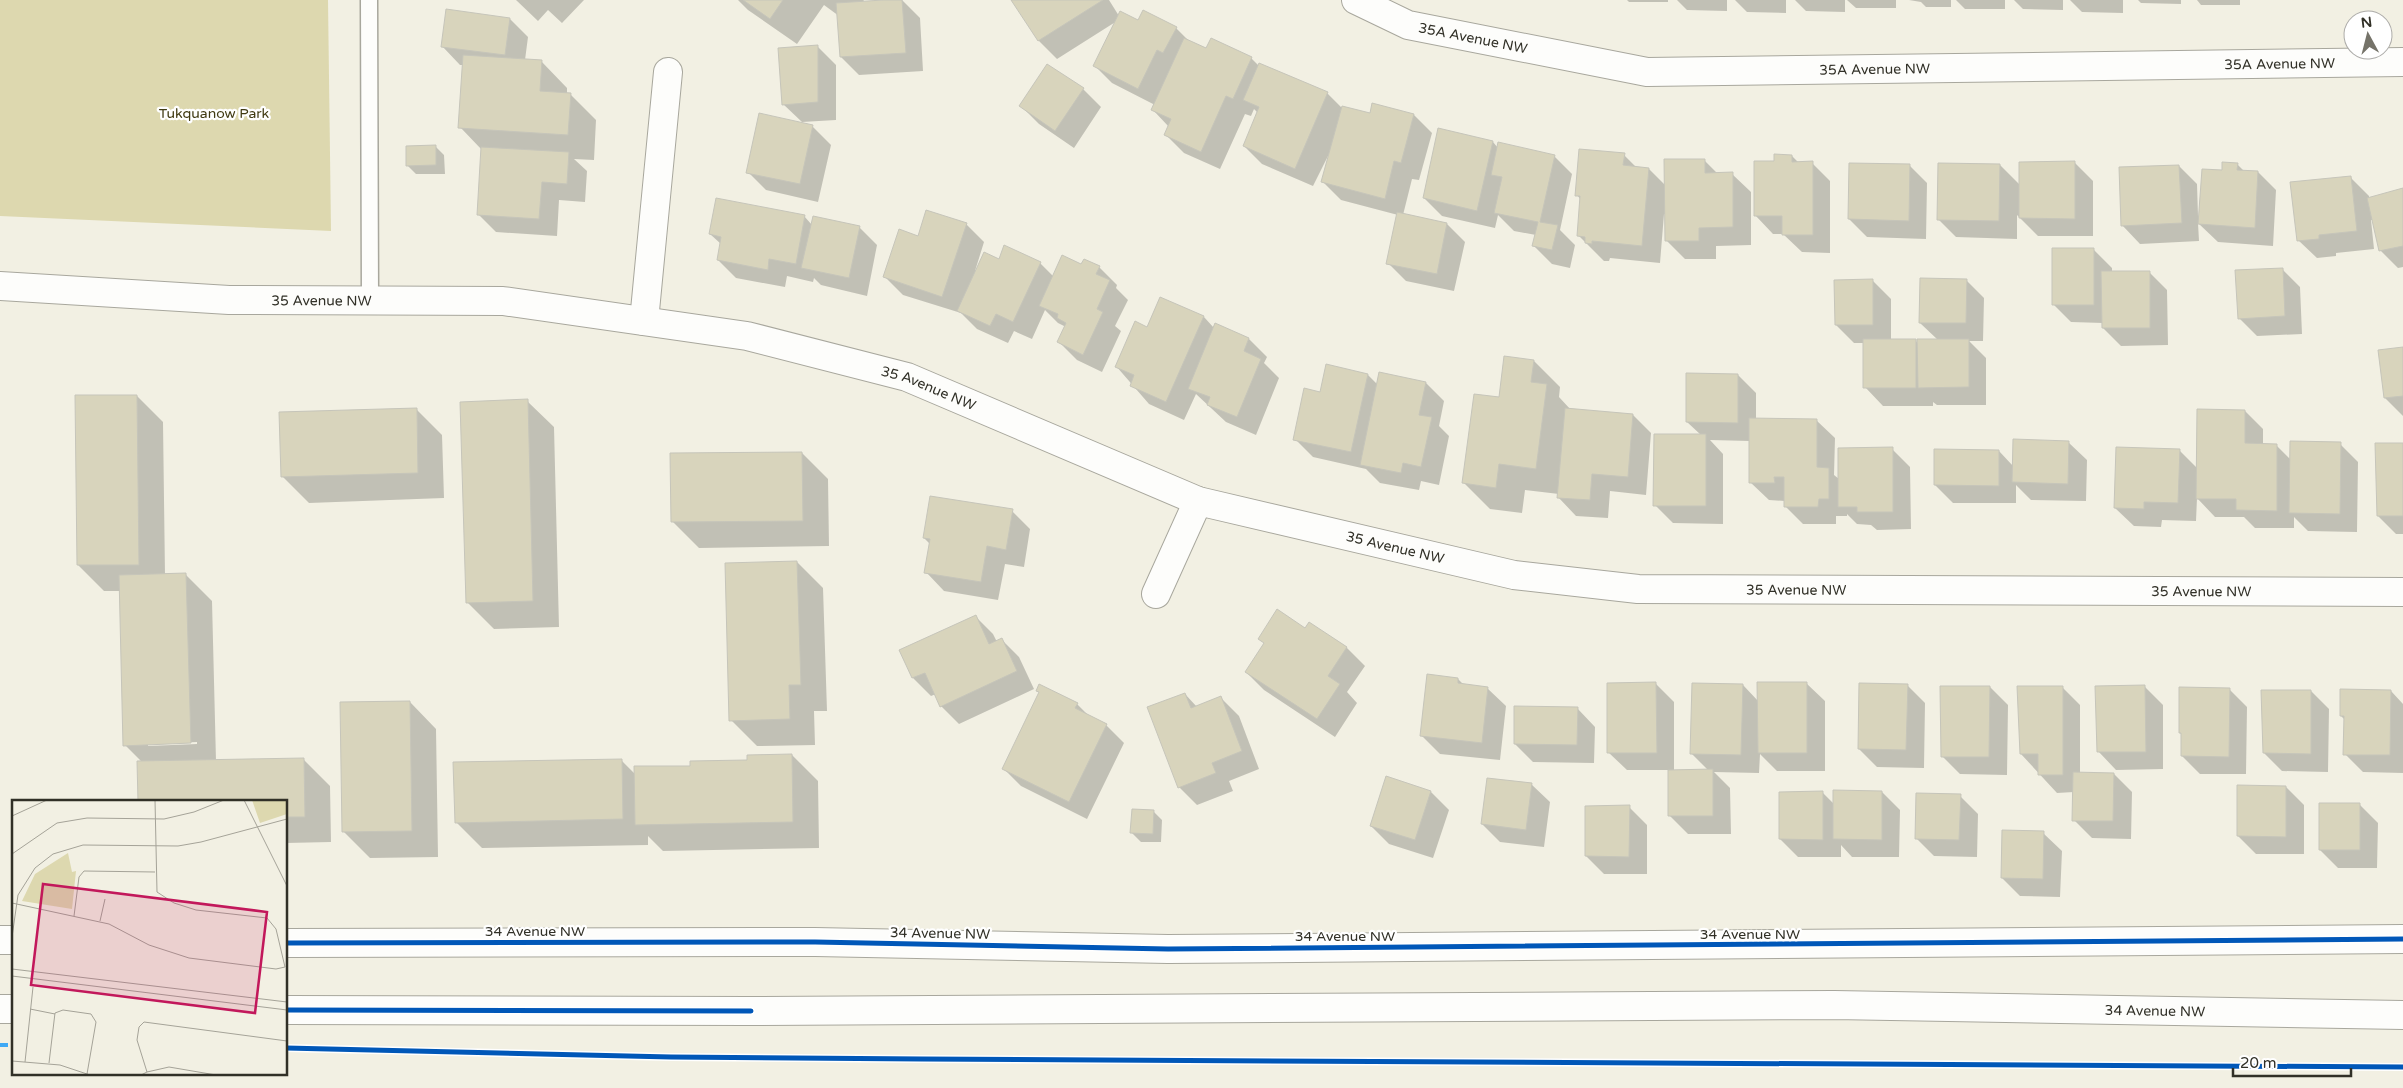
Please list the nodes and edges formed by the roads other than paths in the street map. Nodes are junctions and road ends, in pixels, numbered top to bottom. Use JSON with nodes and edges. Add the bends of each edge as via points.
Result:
{"nodes":[{"id":1,"x":369,"y":0,"type":"edge"},
{"id":2,"x":1356,"y":0,"type":"edge"},
{"id":3,"x":2403,"y":62,"type":"edge"},
{"id":4,"x":668,"y":72,"type":"dead end"},
{"id":5,"x":0,"y":286,"type":"edge"},
{"id":6,"x":370,"y":299,"type":"junction"},
{"id":7,"x":644,"y":321,"type":"junction"},
{"id":8,"x":1198,"y":501,"type":"junction"},
{"id":9,"x":2403,"y":592,"type":"edge"},
{"id":10,"x":1156,"y":594,"type":"dead end"},
{"id":11,"x":2403,"y":939,"type":"edge"},
{"id":12,"x":288,"y":943,"type":"edge"},
{"id":13,"x":288,"y":1010,"type":"edge"},
{"id":14,"x":2403,"y":1015,"type":"edge"}],
"edges":[{"from":1,"to":6,"type":"lane"},
{"from":2,"to":3,"type":"main road","name":"35A Avenue NW","via":[[1408,25],[1647,72]]},
{"from":4,"to":7,"type":"main road"},
{"from":5,"to":6,"type":"main road","name":"35 Avenue NW","via":[[229,300]]},
{"from":6,"to":7,"type":"main road","name":"35 Avenue NW","via":[[502,301]]},
{"from":7,"to":8,"type":"main road","name":"35 Avenue NW","via":[[747,336],[907,377]]},
{"from":8,"to":9,"type":"main road","name":"35 Avenue NW","via":[[1514,575],[1638,589]]},
{"from":8,"to":10,"type":"main road"},
{"from":11,"to":12,"type":"main road","name":"34 Avenue NW","via":[[1178,949],[816,942]]},
{"from":13,"to":14,"type":"main road","name":"34 Avenue NW","via":[[761,1011],[1834,1005]]}]}
